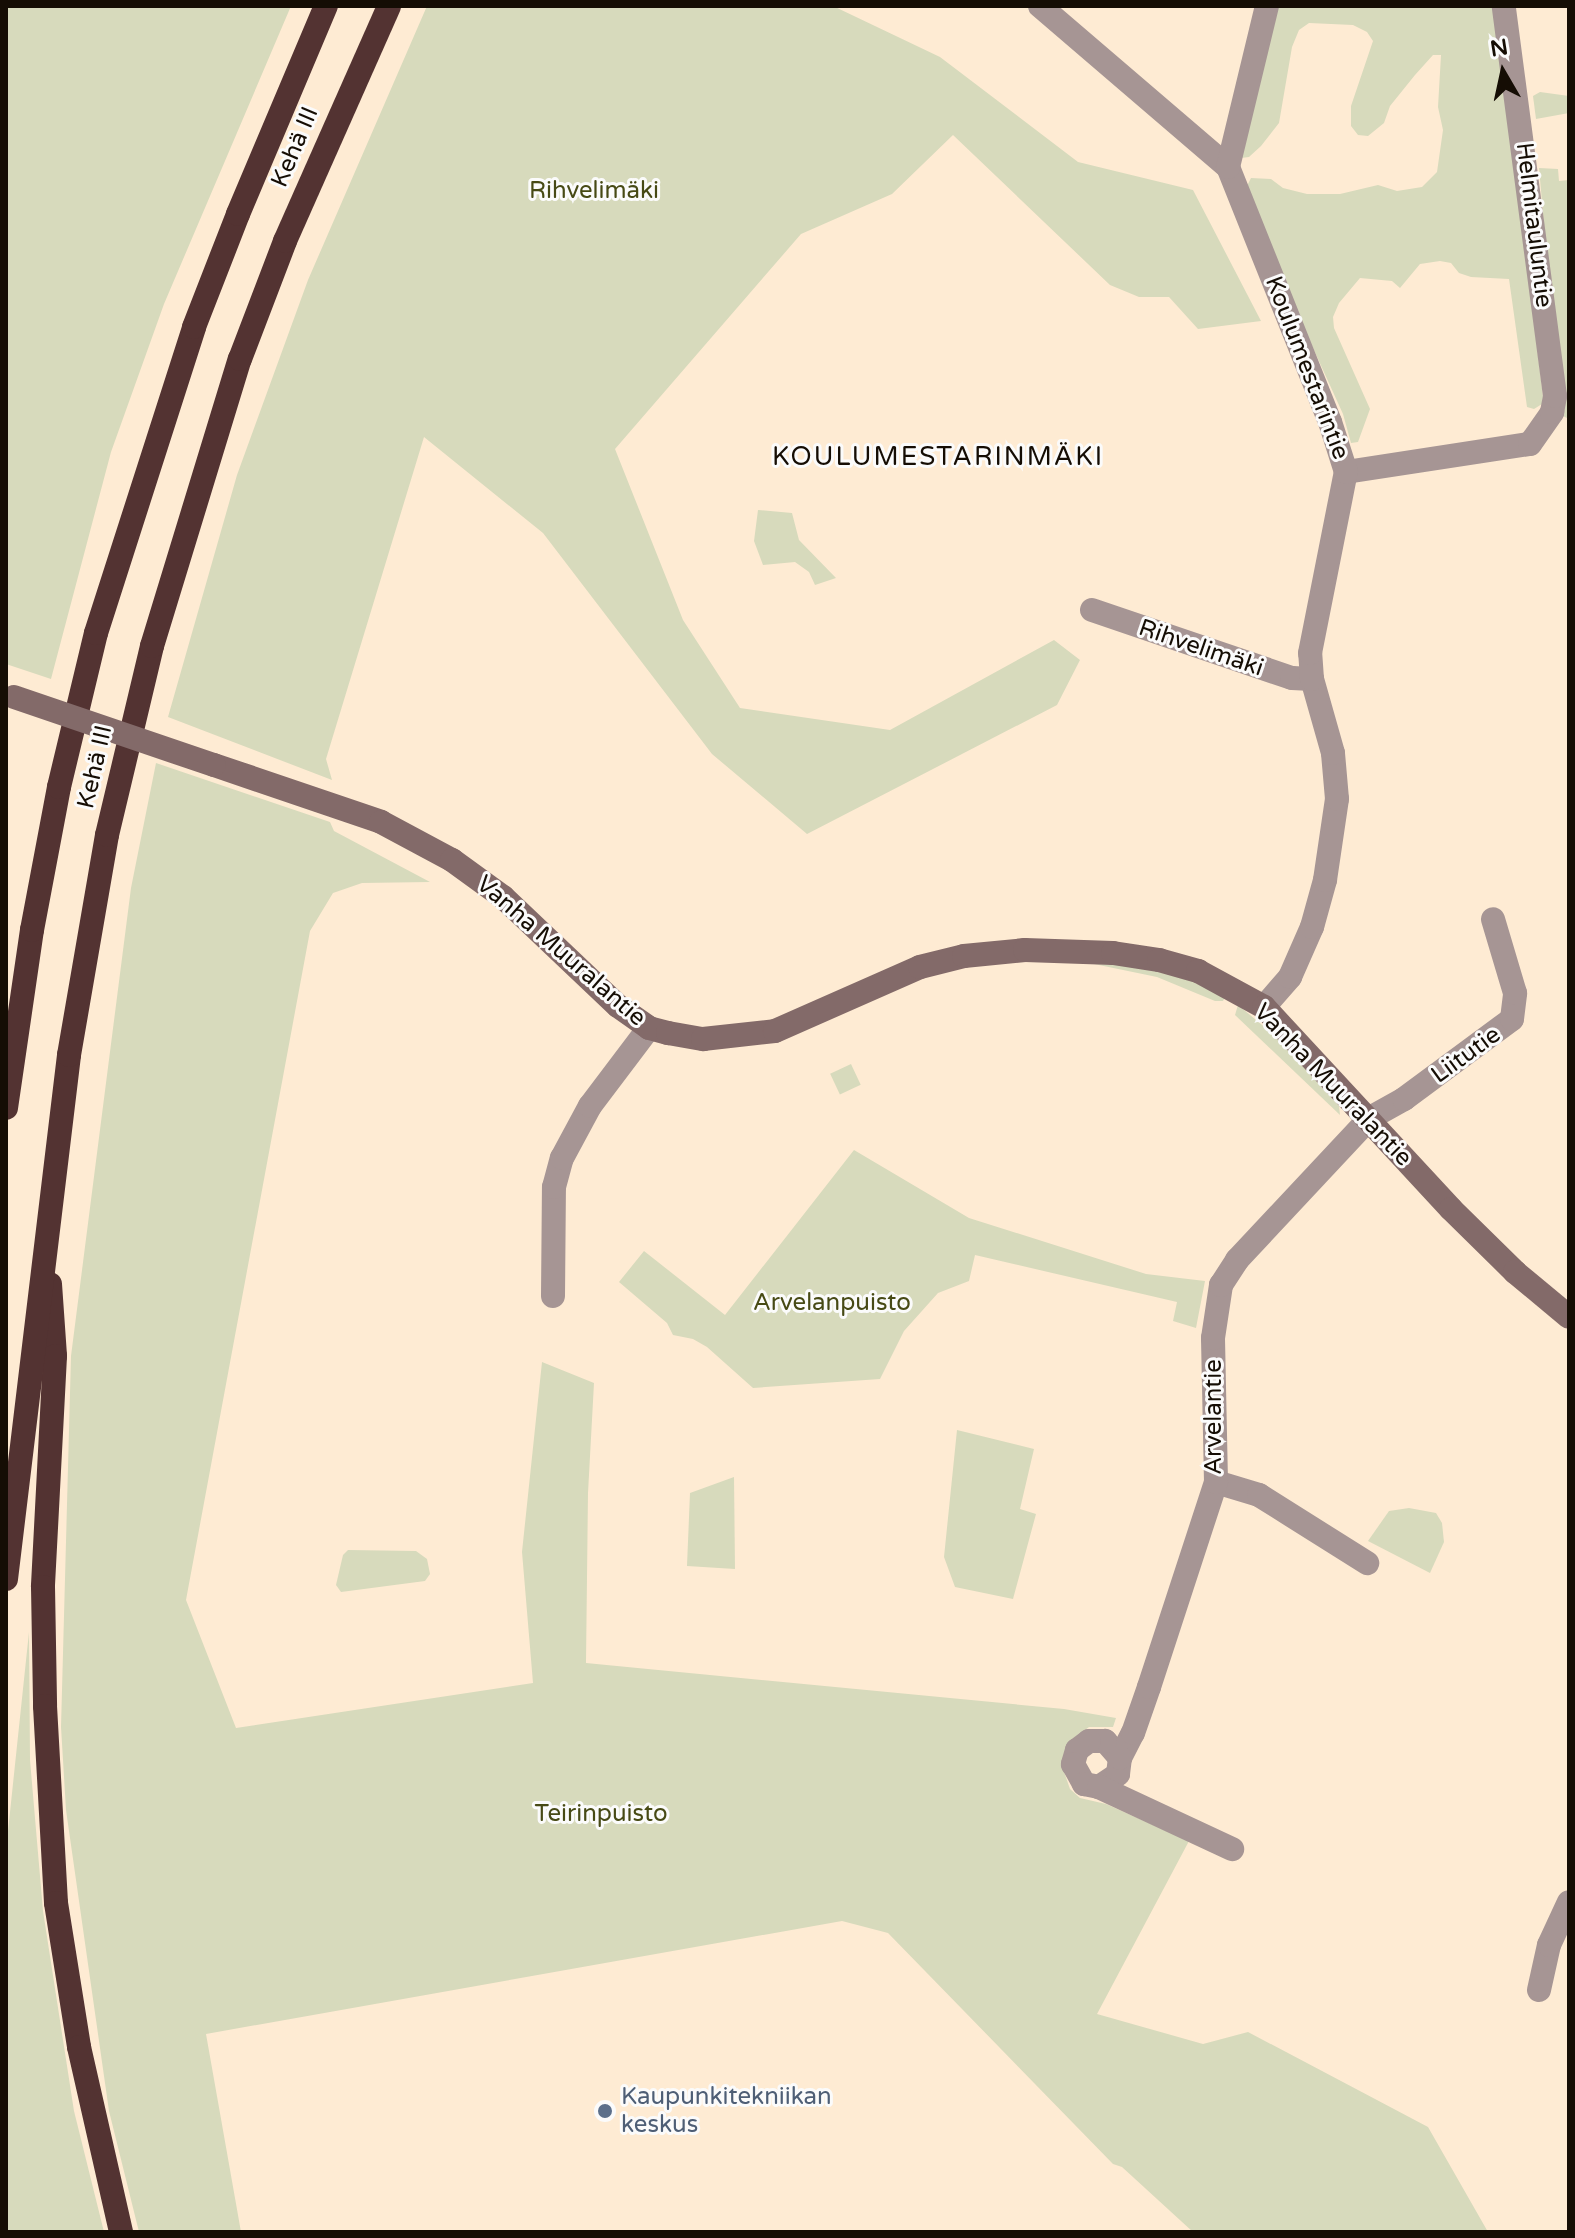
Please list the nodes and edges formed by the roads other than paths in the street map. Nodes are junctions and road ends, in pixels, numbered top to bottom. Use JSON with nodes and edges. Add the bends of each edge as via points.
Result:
{"nodes":[{"id":1,"x":326,"y":6,"type":"edge"},
{"id":2,"x":389,"y":6,"type":"edge"},
{"id":3,"x":1040,"y":6,"type":"edge"},
{"id":4,"x":1267,"y":6,"type":"edge"},
{"id":5,"x":1504,"y":6,"type":"edge"},
{"id":6,"x":1228,"y":167,"type":"junction"},
{"id":7,"x":1346,"y":472,"type":"junction"},
{"id":8,"x":1092,"y":610,"type":"dead end"},
{"id":9,"x":1312,"y":679,"type":"junction"},
{"id":10,"x":10,"y":696,"type":"edge"},
{"id":11,"x":1493,"y":919,"type":"dead end"},
{"id":12,"x":32,"y":930,"type":"junction"},
{"id":13,"x":6,"y":1006,"type":"edge"},
{"id":14,"x":1264,"y":1007,"type":"junction"},
{"id":15,"x":649,"y":1028,"type":"junction"},
{"id":16,"x":6,"y":1108,"type":"edge"},
{"id":17,"x":1370,"y":1118,"type":"junction"},
{"id":18,"x":46,"y":1225,"type":"junction"},
{"id":19,"x":553,"y":1296,"type":"dead end"},
{"id":20,"x":1569,"y":1317,"type":"edge"},
{"id":21,"x":1216,"y":1482,"type":"junction"},
{"id":22,"x":1367,"y":1563,"type":"dead end"},
{"id":23,"x":6,"y":1579,"type":"edge"},
{"id":24,"x":1120,"y":1758,"type":"junction"},
{"id":25,"x":1099,"y":1787,"type":"junction"},
{"id":26,"x":1232,"y":1849,"type":"dead end"},
{"id":27,"x":1569,"y":1902,"type":"edge"},
{"id":28,"x":1539,"y":1990,"type":"dead end"},
{"id":29,"x":121,"y":2232,"type":"edge"}],
"edges":[{"from":1,"to":12,"type":"highway","name":"Kehä III","via":[[238,214],[146,468],[96,633]]},
{"from":2,"to":18,"type":"highway","name":"Kehä III","via":[[285,241],[240,359],[152,646],[107,835]]},
{"from":3,"to":6,"type":"street"},
{"from":4,"to":6,"type":"street"},
{"from":5,"to":7,"type":"street","name":"Helmitauluntie","via":[[1555,396],[1552,412],[1530,444]]},
{"from":6,"to":7,"type":"street","name":"Koulumestarintie"},
{"from":7,"to":9,"type":"street","name":"Koulumestarintie","via":[[1313,627]]},
{"from":8,"to":9,"type":"street","name":"Rihvelimäki","via":[[1292,678]]},
{"from":9,"to":14,"type":"street","name":"Koulumestarintie","via":[[1333,753],[1337,799],[1312,927],[1290,977]]},
{"from":10,"to":15,"type":"street","name":"Vanha Muuralantie","bridge":true,"via":[[381,822],[452,860],[503,897],[618,1006]]},
{"from":11,"to":17,"type":"street","name":"Liitutie","via":[[1515,993],[1512,1019]]},
{"from":12,"to":13,"type":"highway"},
{"from":12,"to":16,"type":"highway","name":"Kehä III"},
{"from":14,"to":15,"type":"street","name":"Vanha Muuralantie","via":[[1198,971],[1159,960],[1025,950],[920,967],[775,1031],[703,1039]]},
{"from":14,"to":17,"type":"street","name":"Vanha Muuralantie"},
{"from":15,"to":19,"type":"street","via":[[590,1106],[562,1158],[554,1187]]},
{"from":17,"to":20,"type":"street","name":"Vanha Muuralantie","via":[[1451,1209]]},
{"from":17,"to":21,"type":"street","name":"Arvelantie","via":[[1237,1260],[1221,1285],[1213,1338]]},
{"from":18,"to":23,"type":"highway","name":"Kehä III"},
{"from":18,"to":29,"type":"highway","via":[[55,1356],[43,1587],[56,1903],[79,2047]]},
{"from":21,"to":22,"type":"street","via":[[1259,1495]]},
{"from":21,"to":24,"type":"street","name":"Arvelantie","via":[[1137,1722]]},
{"from":24,"to":25,"type":"street","via":[[1118,1774]]},
{"from":24,"to":25,"type":"street","via":[[1105,1741],[1089,1741],[1077,1750],[1074,1772],[1084,1784]]},
{"from":25,"to":26,"type":"street"},
{"from":27,"to":28,"type":"street","via":[[1549,1945]]}]}
